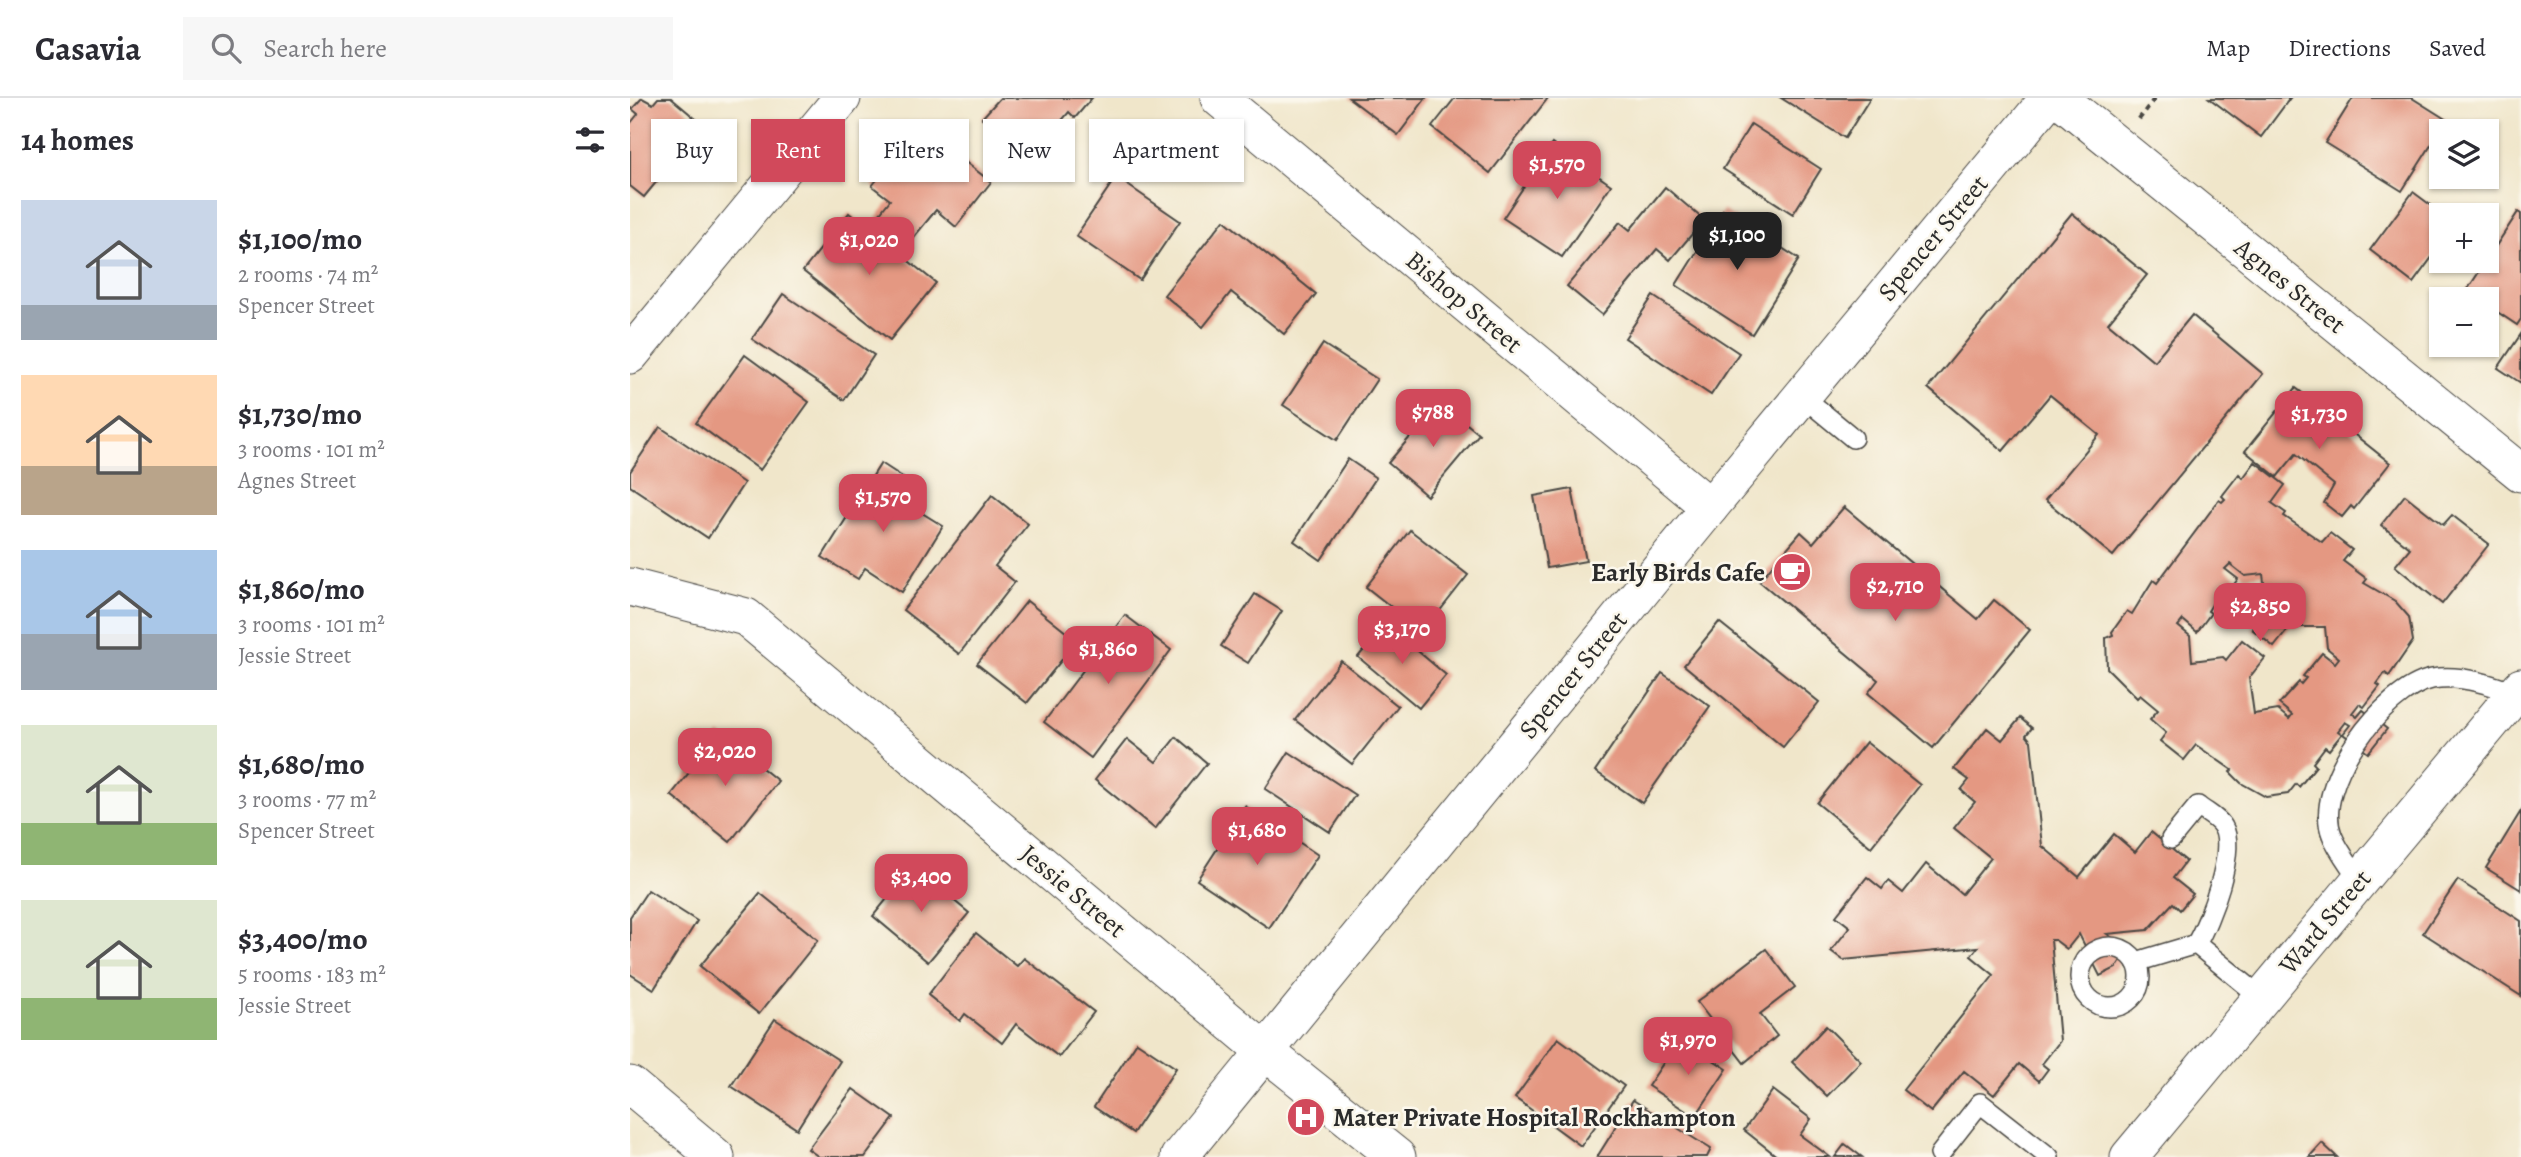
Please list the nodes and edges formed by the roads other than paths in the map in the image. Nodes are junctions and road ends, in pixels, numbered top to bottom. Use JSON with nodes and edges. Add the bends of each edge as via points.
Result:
{"nodes":[{"id":1,"x":842,"y":98,"type":"edge"},
{"id":2,"x":1219,"y":98,"type":"edge"},
{"id":3,"x":2049,"y":98,"type":"edge"},
{"id":4,"x":2059,"y":98,"type":"edge"},
{"id":5,"x":630,"y":355,"type":"edge"},
{"id":6,"x":1802,"y":396,"type":"junction"},
{"id":7,"x":1853,"y":438,"type":"dead end"},
{"id":8,"x":2521,"y":473,"type":"edge"},
{"id":9,"x":1710,"y":507,"type":"junction"},
{"id":10,"x":630,"y":587,"type":"edge"},
{"id":11,"x":2518,"y":691,"type":"edge"},
{"id":12,"x":2171,"y":839,"type":"dead end"},
{"id":13,"x":2360,"y":881,"type":"junction"},
{"id":14,"x":2196,"y":944,"type":"junction"},
{"id":15,"x":2136,"y":962,"type":"dead end"},
{"id":16,"x":2262,"y":998,"type":"junction"},
{"id":17,"x":1266,"y":1052,"type":"junction"},
{"id":18,"x":630,"y":1086,"type":"edge"},
{"id":19,"x":1940,"y":1154,"type":"dead end"},
{"id":20,"x":716,"y":1157,"type":"edge"},
{"id":21,"x":1179,"y":1157,"type":"edge"},
{"id":22,"x":1398,"y":1157,"type":"edge"},
{"id":23,"x":2049,"y":1157,"type":"edge"},
{"id":24,"x":2129,"y":1157,"type":"edge"}],
"edges":[{"from":1,"to":5,"type":"street"},
{"from":2,"to":9,"type":"street","name":"Bishop Street"},
{"from":3,"to":6,"type":"street","name":"Spencer Street"},
{"from":4,"to":8,"type":"street","name":"Agnes Street"},
{"from":6,"to":7,"type":"lane"},
{"from":6,"to":9,"type":"street","name":"Spencer Street"},
{"from":9,"to":17,"type":"street","name":"Spencer Street"},
{"from":10,"to":17,"type":"street","name":"Jessie Street","via":[[746,617]]},
{"from":11,"to":13,"type":"street","name":"Ward Street"},
{"from":11,"to":13,"type":"lane","via":[[2470,680],[2431,679],[2395,699],[2375,720],[2348,754],[2334,780],[2330,803],[2331,834]]},
{"from":12,"to":14,"type":"lane","via":[[2198,806],[2223,827],[2227,844],[2223,865],[2213,908]]},
{"from":13,"to":16,"type":"street","name":"Ward Street"},
{"from":14,"to":15,"type":"lane"},
{"from":14,"to":16,"type":"lane"},
{"from":16,"to":24,"type":"street","name":"Ward Street"},
{"from":17,"to":21,"type":"street","name":"Spencer Street"},
{"from":17,"to":22,"type":"street","name":"Jessie Street"},
{"from":18,"to":20,"type":"street"},
{"from":19,"to":23,"type":"lane","via":[[1980,1103]]}]}
